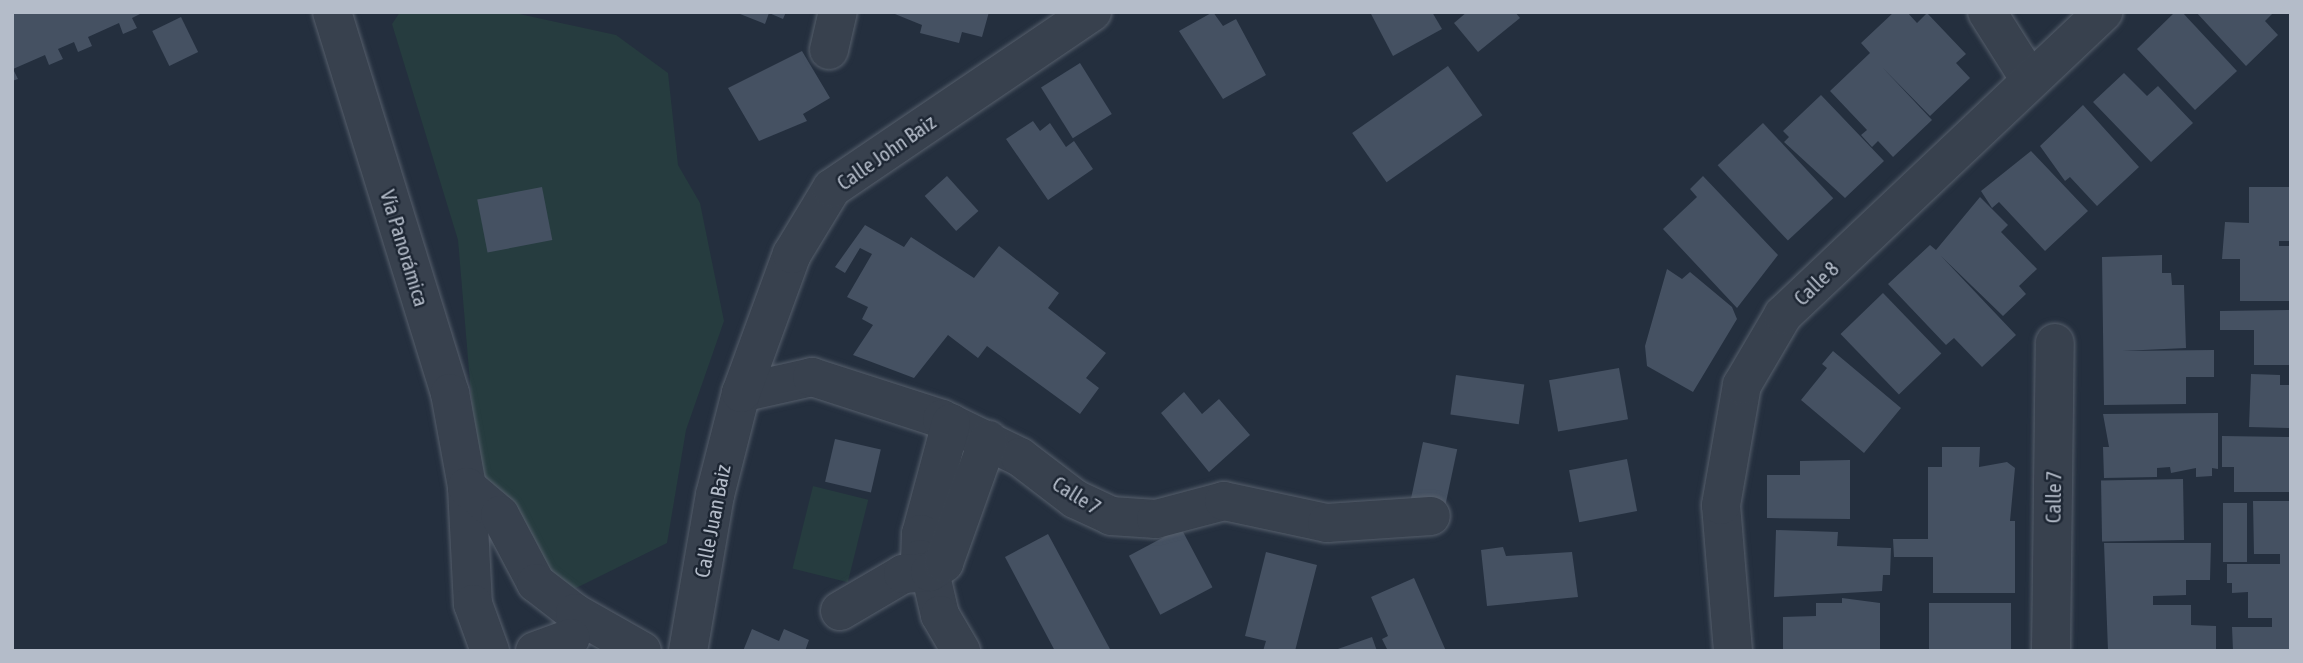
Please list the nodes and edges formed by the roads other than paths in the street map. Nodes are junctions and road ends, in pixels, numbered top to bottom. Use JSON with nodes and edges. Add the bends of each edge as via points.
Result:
{"nodes":[{"id":1,"x":332,"y":12,"type":"edge"},
{"id":2,"x":838,"y":12,"type":"edge"},
{"id":3,"x":1092,"y":12,"type":"edge"},
{"id":4,"x":1987,"y":12,"type":"edge"},
{"id":5,"x":2103,"y":12,"type":"edge"},
{"id":6,"x":829,"y":50,"type":"dead end"},
{"id":7,"x":2030,"y":80,"type":"junction"},
{"id":8,"x":2055,"y":343,"type":"dead end"},
{"id":9,"x":741,"y":393,"type":"junction"},
{"id":10,"x":951,"y":423,"type":"junction"},
{"id":11,"x":988,"y":440,"type":"junction"},
{"id":12,"x":467,"y":487,"type":"junction"},
{"id":13,"x":1431,"y":516,"type":"dead end"},
{"id":14,"x":930,"y":572,"type":"junction"},
{"id":15,"x":840,"y":611,"type":"dead end"},
{"id":16,"x":571,"y":638,"type":"junction"},
{"id":17,"x":490,"y":651,"type":"edge"},
{"id":18,"x":536,"y":651,"type":"edge"},
{"id":19,"x":606,"y":651,"type":"edge"},
{"id":20,"x":642,"y":651,"type":"edge"},
{"id":21,"x":688,"y":651,"type":"edge"},
{"id":22,"x":961,"y":651,"type":"edge"},
{"id":23,"x":1733,"y":651,"type":"edge"},
{"id":24,"x":2051,"y":651,"type":"edge"}],
"edges":[{"from":1,"to":12,"type":"street","name":"Vía Panorámica","via":[[450,393]]},
{"from":2,"to":6,"type":"street"},
{"from":3,"to":9,"type":"street","name":"Calle John Baiz","via":[[832,188],[792,254]]},
{"from":4,"to":7,"type":"street"},
{"from":5,"to":7,"type":"street","name":"Calle 8"},
{"from":7,"to":23,"type":"street","name":"Calle 8","via":[[1783,315],[1742,385],[1721,505]]},
{"from":8,"to":24,"type":"street","name":"Calle 7"},
{"from":9,"to":10,"type":"street","name":"Calle 7","via":[[812,377]]},
{"from":9,"to":21,"type":"street","name":"Calle Juan Baiz","via":[[715,495]]},
{"from":10,"to":11,"type":"street","name":"Calle 7"},
{"from":10,"to":14,"type":"street","via":[[921,534],[920,559]]},
{"from":11,"to":13,"type":"street","name":"Calle 7","via":[[1020,457],[1075,499],[1111,516],[1156,519],[1224,500],[1327,523]]},
{"from":11,"to":14,"type":"street","via":[[954,546]]},
{"from":12,"to":16,"type":"street","name":"Vía Panorámica","via":[[518,603]]},
{"from":12,"to":17,"type":"street","name":"Vía Panorámica","via":[[473,604]]},
{"from":12,"to":20,"type":"street","via":[[500,515],[536,583],[575,613]]},
{"from":14,"to":15,"type":"street","via":[[903,574]]},
{"from":14,"to":22,"type":"street","via":[[940,615]]},
{"from":16,"to":18,"type":"street"},
{"from":16,"to":19,"type":"street","name":"Vía Panorámica"}]}
